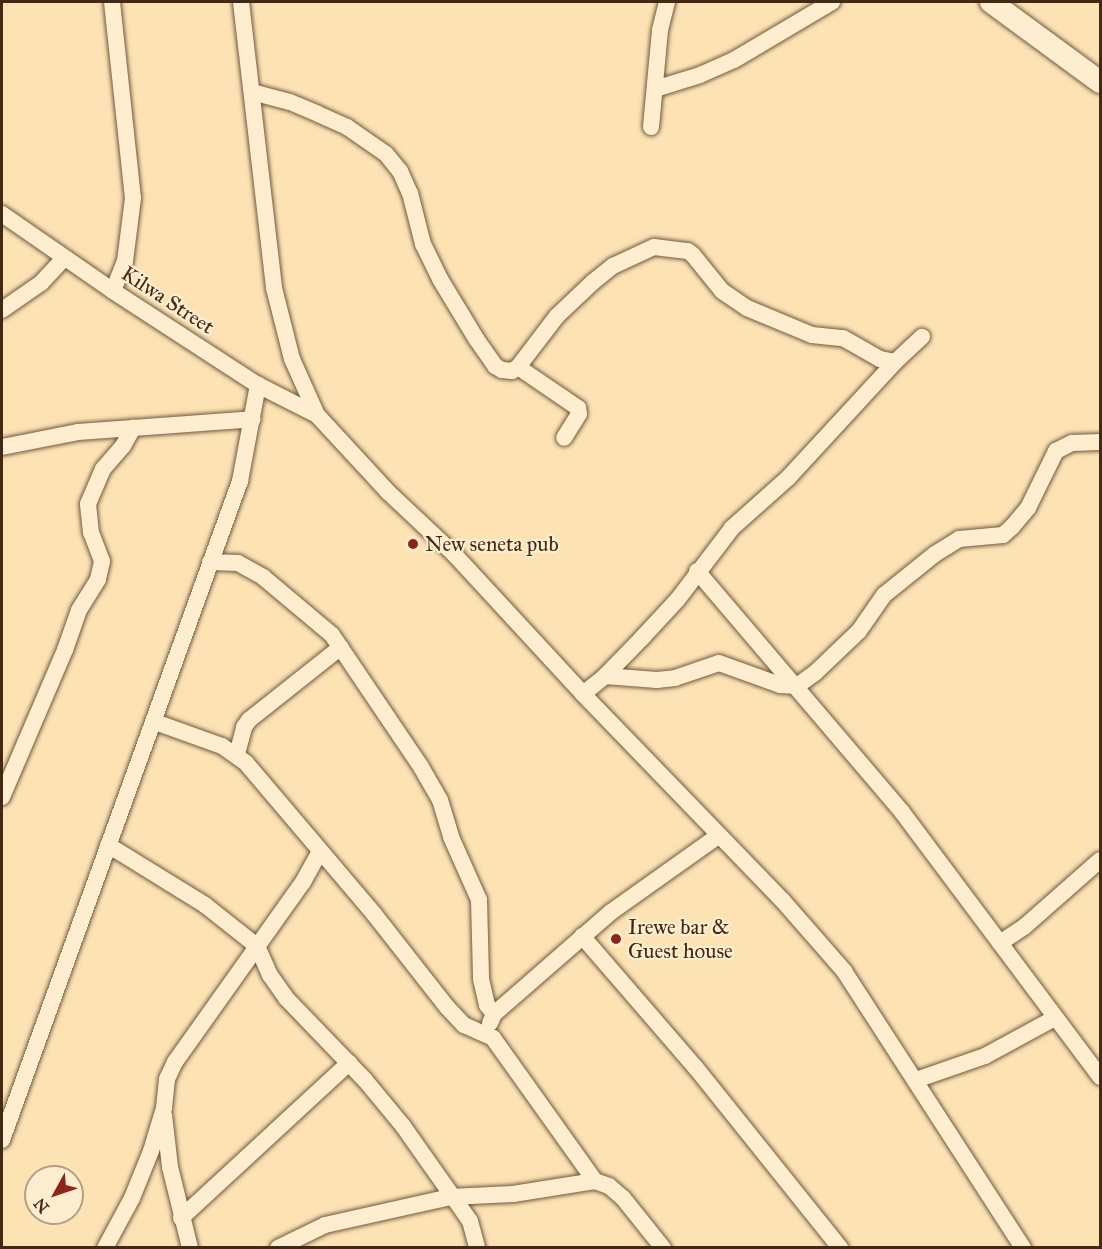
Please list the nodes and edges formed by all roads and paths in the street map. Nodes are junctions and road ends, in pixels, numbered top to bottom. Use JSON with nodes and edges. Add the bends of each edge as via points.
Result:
{"nodes":[{"id":1,"x":112,"y":2,"type":"edge"},
{"id":2,"x":241,"y":2,"type":"edge"},
{"id":3,"x":667,"y":2,"type":"edge"},
{"id":4,"x":832,"y":2,"type":"edge"},
{"id":5,"x":991,"y":2,"type":"edge"},
{"id":6,"x":1101,"y":81,"type":"edge"},
{"id":7,"x":654,"y":89,"type":"junction"},
{"id":8,"x":252,"y":92,"type":"junction"},
{"id":9,"x":651,"y":127,"type":"dead end"},
{"id":10,"x":2,"y":214,"type":"edge"},
{"id":11,"x":64,"y":258,"type":"junction"},
{"id":12,"x":113,"y":291,"type":"junction"},
{"id":13,"x":2,"y":310,"type":"edge"},
{"id":14,"x":922,"y":337,"type":"dead end"},
{"id":15,"x":895,"y":362,"type":"junction"},
{"id":16,"x":518,"y":368,"type":"junction"},
{"id":17,"x":258,"y":385,"type":"junction"},
{"id":18,"x":316,"y":415,"type":"junction"},
{"id":19,"x":253,"y":419,"type":"junction"},
{"id":20,"x":132,"y":428,"type":"junction"},
{"id":21,"x":564,"y":438,"type":"dead end"},
{"id":22,"x":1101,"y":442,"type":"edge"},
{"id":23,"x":2,"y":447,"type":"edge"},
{"id":24,"x":210,"y":562,"type":"junction"},
{"id":25,"x":697,"y":571,"type":"junction"},
{"id":26,"x":341,"y":647,"type":"junction"},
{"id":27,"x":605,"y":676,"type":"junction"},
{"id":28,"x":796,"y":686,"type":"junction"},
{"id":29,"x":583,"y":694,"type":"junction"},
{"id":30,"x":155,"y":722,"type":"junction"},
{"id":31,"x":237,"y":754,"type":"junction"},
{"id":32,"x":2,"y":797,"type":"edge"},
{"id":33,"x":718,"y":836,"type":"junction"},
{"id":34,"x":108,"y":845,"type":"junction"},
{"id":35,"x":320,"y":851,"type":"junction"},
{"id":36,"x":1101,"y":860,"type":"edge"},
{"id":37,"x":582,"y":936,"type":"junction"},
{"id":38,"x":1000,"y":943,"type":"junction"},
{"id":39,"x":256,"y":946,"type":"junction"},
{"id":40,"x":494,"y":1014,"type":"junction"},
{"id":41,"x":1055,"y":1018,"type":"junction"},
{"id":42,"x":486,"y":1033,"type":"junction"},
{"id":43,"x":349,"y":1063,"type":"junction"},
{"id":44,"x":1101,"y":1077,"type":"edge"},
{"id":45,"x":916,"y":1080,"type":"junction"},
{"id":46,"x":164,"y":1108,"type":"junction"},
{"id":47,"x":2,"y":1140,"type":"edge"},
{"id":48,"x":595,"y":1181,"type":"junction"},
{"id":49,"x":450,"y":1197,"type":"junction"},
{"id":50,"x":181,"y":1218,"type":"junction"},
{"id":51,"x":105,"y":1248,"type":"edge"},
{"id":52,"x":190,"y":1248,"type":"edge"},
{"id":53,"x":278,"y":1248,"type":"edge"},
{"id":54,"x":477,"y":1248,"type":"edge"},
{"id":55,"x":663,"y":1248,"type":"edge"},
{"id":56,"x":840,"y":1248,"type":"edge"},
{"id":57,"x":1023,"y":1248,"type":"edge"}],
"edges":[{"from":1,"to":12,"type":"street","via":[[133,198],[125,261]]},
{"from":2,"to":8,"type":"street"},
{"from":3,"to":7,"type":"street"},
{"from":4,"to":7,"type":"street","via":[[734,60]]},
{"from":5,"to":6,"type":"main road"},
{"from":7,"to":9,"type":"street"},
{"from":8,"to":16,"type":"street","via":[[290,102],[347,127],[386,154],[404,178],[423,244],[454,304],[495,366],[507,371]]},
{"from":8,"to":18,"type":"street","via":[[274,288],[292,359]]},
{"from":10,"to":11,"type":"street","name":"Kilwa Street"},
{"from":11,"to":12,"type":"street","name":"Kilwa Street"},
{"from":11,"to":13,"type":"street","via":[[41,283]]},
{"from":12,"to":17,"type":"street","name":"Kilwa Street"},
{"from":14,"to":15,"type":"street"},
{"from":15,"to":16,"type":"street","via":[[880,359],[843,338],[812,335],[747,308],[722,291],[693,255],[654,247],[613,266],[593,282],[557,316]]},
{"from":15,"to":25,"type":"street","via":[[788,478],[732,528]]},
{"from":16,"to":21,"type":"street","via":[[578,408],[579,414]]},
{"from":17,"to":18,"type":"street","name":"Kilwa Street"},
{"from":17,"to":19,"type":"street"},
{"from":18,"to":29,"type":"street","via":[[388,492],[454,554]]},
{"from":19,"to":20,"type":"street"},
{"from":19,"to":24,"type":"street","via":[[240,481]]},
{"from":20,"to":23,"type":"street","via":[[78,432]]},
{"from":20,"to":32,"type":"street","via":[[123,446],[103,469],[88,504],[91,533],[102,561],[98,579],[79,610]]},
{"from":22,"to":28,"type":"street","via":[[1072,443],[1056,452],[1028,508],[1012,528],[1003,535],[959,539],[935,554],[884,595],[859,631]]},
{"from":24,"to":26,"type":"street","via":[[238,563],[263,577]]},
{"from":24,"to":30,"type":"street"},
{"from":25,"to":27,"type":"street","via":[[678,598]]},
{"from":25,"to":28,"type":"street"},
{"from":26,"to":31,"type":"street","via":[[249,720]]},
{"from":26,"to":40,"type":"street","via":[[440,800],[451,837],[479,900],[481,979],[487,1005]]},
{"from":27,"to":28,"type":"street","via":[[675,678],[719,663],[780,685]]},
{"from":27,"to":29,"type":"street"},
{"from":28,"to":38,"type":"street","via":[[902,812]]},
{"from":29,"to":33,"type":"street"},
{"from":30,"to":31,"type":"street"},
{"from":30,"to":34,"type":"street"},
{"from":31,"to":35,"type":"street"},
{"from":33,"to":37,"type":"street"},
{"from":33,"to":45,"type":"street","via":[[783,901],[844,971]]},
{"from":34,"to":39,"type":"street","via":[[206,905]]},
{"from":34,"to":47,"type":"street"},
{"from":35,"to":39,"type":"street","via":[[303,882]]},
{"from":35,"to":42,"type":"street","via":[[447,1007],[464,1025]]},
{"from":36,"to":38,"type":"street"},
{"from":37,"to":40,"type":"street"},
{"from":37,"to":56,"type":"street","via":[[704,1077]]},
{"from":38,"to":41,"type":"street"},
{"from":39,"to":43,"type":"street","via":[[286,998]]},
{"from":39,"to":46,"type":"street","via":[[175,1062],[167,1079]]},
{"from":40,"to":42,"type":"street"},
{"from":41,"to":44,"type":"street"},
{"from":41,"to":45,"type":"street","via":[[985,1056]]},
{"from":42,"to":48,"type":"street"},
{"from":43,"to":49,"type":"street","via":[[403,1126]]},
{"from":43,"to":50,"type":"street"},
{"from":45,"to":57,"type":"street"},
{"from":46,"to":50,"type":"street","via":[[170,1167]]},
{"from":46,"to":51,"type":"street","via":[[132,1198]]},
{"from":48,"to":49,"type":"street","via":[[513,1194]]},
{"from":48,"to":55,"type":"street","via":[[623,1198]]},
{"from":49,"to":53,"type":"street","via":[[325,1225]]},
{"from":49,"to":54,"type":"street","via":[[470,1221]]},
{"from":50,"to":52,"type":"street"}]}
